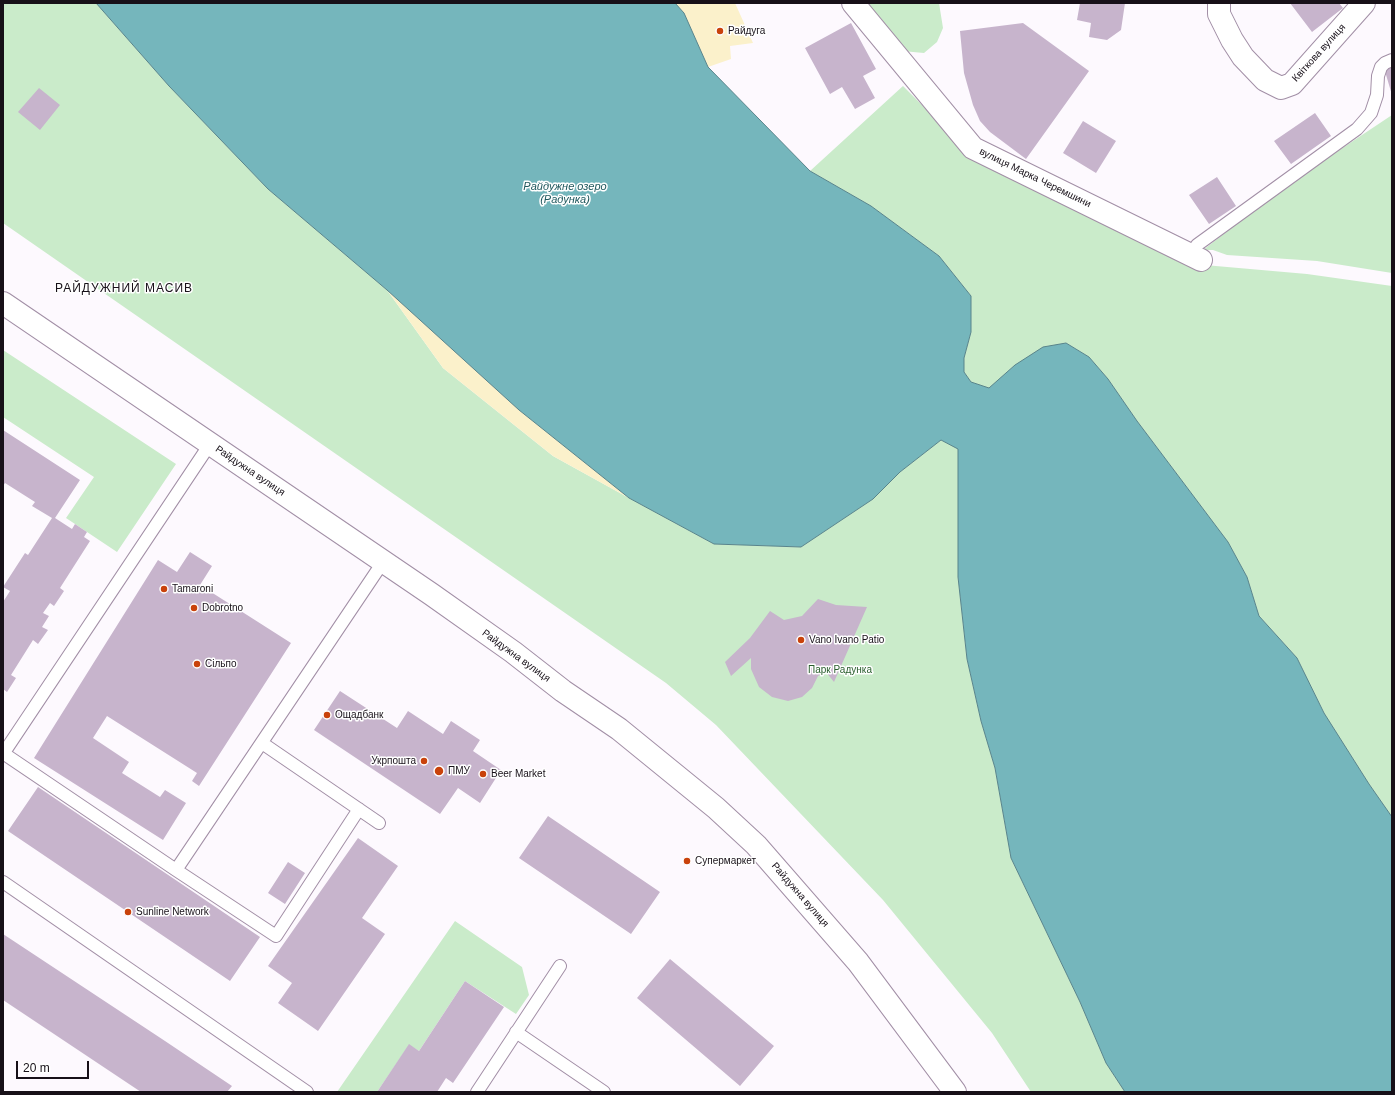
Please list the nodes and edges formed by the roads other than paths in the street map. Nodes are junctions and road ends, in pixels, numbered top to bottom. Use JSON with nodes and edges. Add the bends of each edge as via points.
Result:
{"nodes":[{"id":1,"x":853,"y":3,"type":"edge"},
{"id":2,"x":1219,"y":3,"type":"edge"},
{"id":3,"x":1364,"y":3,"type":"edge"},
{"id":4,"x":1392,"y":60,"type":"edge"},
{"id":5,"x":1198,"y":259,"type":"joint"},
{"id":6,"x":3,"y":303,"type":"edge"},
{"id":7,"x":210,"y":444,"type":"junction"},
{"id":8,"x":383,"y":562,"type":"junction"},
{"id":9,"x":262,"y":743,"type":"junction"},
{"id":10,"x":3,"y":753,"type":"edge"},
{"id":11,"x":359,"y":809,"type":"junction"},
{"id":12,"x":379,"y":823,"type":"dead end"},
{"id":13,"x":176,"y":870,"type":"junction"},
{"id":14,"x":3,"y":882,"type":"edge"},
{"id":15,"x":560,"y":966,"type":"dead end"},
{"id":16,"x":516,"y":1032,"type":"junction"},
{"id":17,"x":307,"y":1092,"type":"edge"},
{"id":18,"x":477,"y":1092,"type":"edge"},
{"id":19,"x":604,"y":1092,"type":"edge"},
{"id":20,"x":955,"y":1092,"type":"edge"}],
"edges":[{"from":1,"to":5,"type":"street","name":"вулиця Марка Черемшини","via":[[973,148]]},
{"from":2,"to":3,"type":"street","name":"Квіткова вулиця","via":[[1219,14],[1243,57],[1265,80],[1281,88],[1292,84]]},
{"from":4,"to":5,"type":"lane","via":[[1381,66],[1377,95],[1371,113],[1357,129],[1197,245]]},
{"from":6,"to":7,"type":"street","name":"Райдужна вулиця"},
{"from":7,"to":8,"type":"street","name":"Райдужна вулиця"},
{"from":7,"to":10,"type":"lane"},
{"from":8,"to":9,"type":"lane"},
{"from":8,"to":20,"type":"street","name":"Райдужна вулиця","via":[[619,729],[716,808],[756,846],[858,962]]},
{"from":9,"to":11,"type":"lane"},
{"from":9,"to":13,"type":"lane"},
{"from":10,"to":13,"type":"lane"},
{"from":11,"to":12,"type":"lane"},
{"from":11,"to":13,"type":"lane","via":[[276,936]]},
{"from":14,"to":17,"type":"lane"},
{"from":15,"to":16,"type":"lane"},
{"from":16,"to":18,"type":"lane"},
{"from":16,"to":19,"type":"lane"}]}
